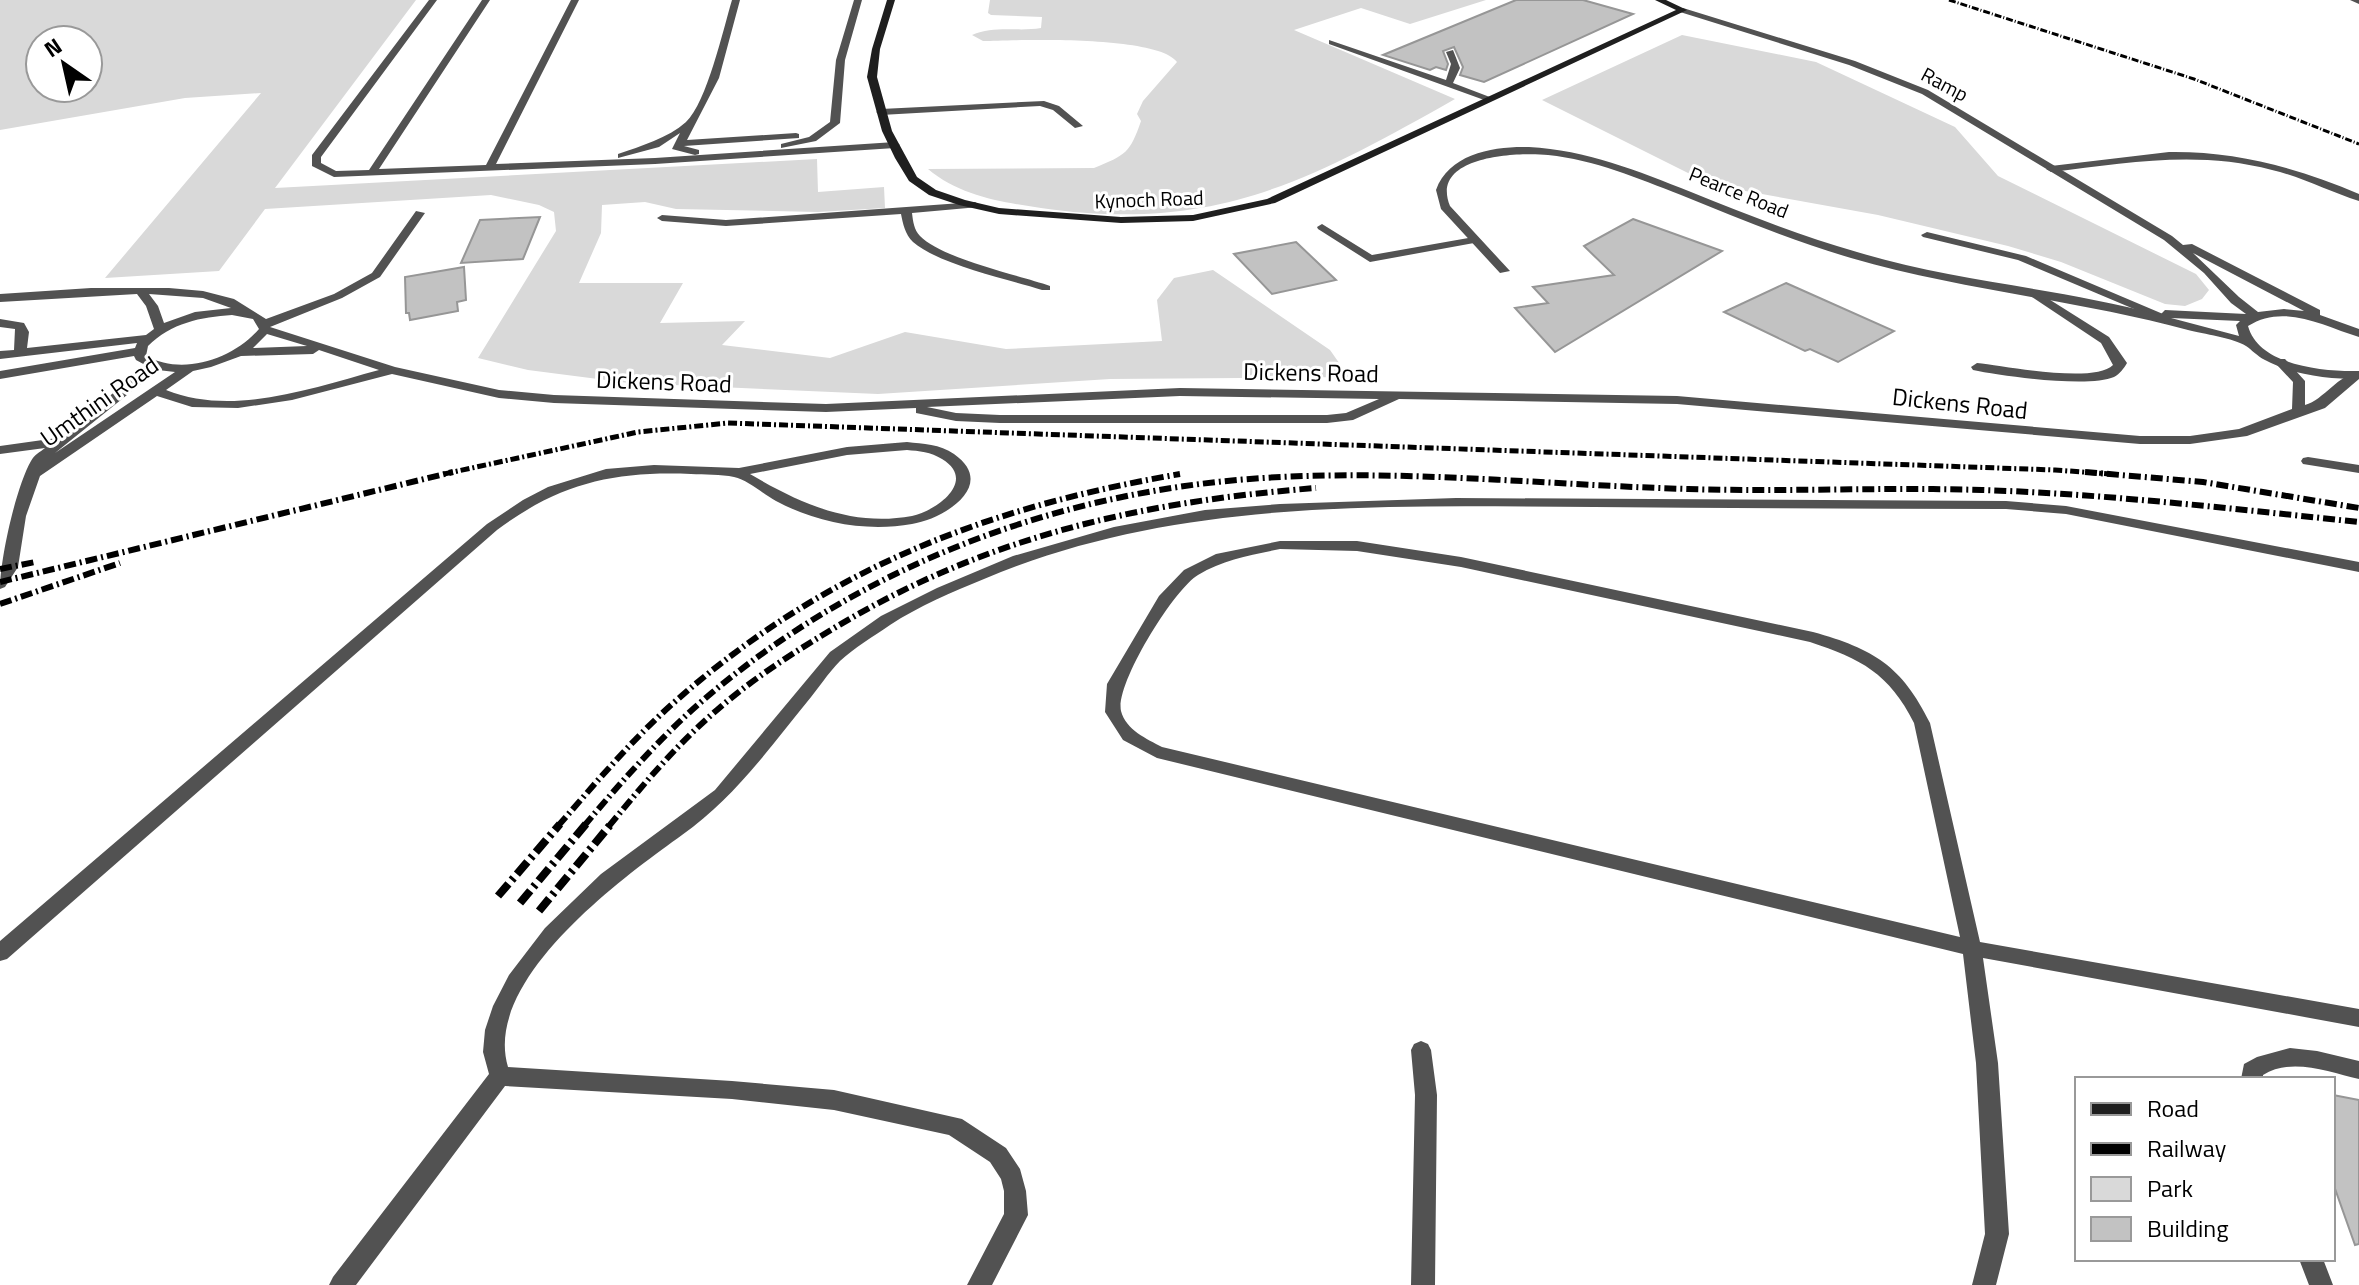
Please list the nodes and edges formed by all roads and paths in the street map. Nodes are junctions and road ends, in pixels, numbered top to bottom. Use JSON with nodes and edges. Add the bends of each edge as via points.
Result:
{"nodes":[{"id":1,"x":433,"y":0,"type":"edge"},
{"id":2,"x":486,"y":0,"type":"edge"},
{"id":3,"x":575,"y":0,"type":"edge"},
{"id":4,"x":736,"y":0,"type":"edge"},
{"id":5,"x":858,"y":0,"type":"edge"},
{"id":6,"x":891,"y":0,"type":"edge"},
{"id":7,"x":1659,"y":0,"type":"edge"},
{"id":8,"x":1683,"y":10,"type":"junction"},
{"id":9,"x":1332,"y":42,"type":"dead end"},
{"id":10,"x":1450,"y":52,"type":"dead end"},
{"id":11,"x":1447,"y":84,"type":"junction"},
{"id":12,"x":1490,"y":99,"type":"junction"},
{"id":13,"x":881,"y":112,"type":"junction"},
{"id":14,"x":692,"y":122,"type":"junction"},
{"id":15,"x":1078,"y":126,"type":"dead end"},
{"id":16,"x":895,"y":145,"type":"junction"},
{"id":17,"x":565,"y":164,"type":"junction"},
{"id":18,"x":490,"y":167,"type":"junction"},
{"id":19,"x":2051,"y":169,"type":"junction"},
{"id":20,"x":372,"y":172,"type":"junction"},
{"id":21,"x":2359,"y":198,"type":"edge"},
{"id":22,"x":975,"y":205,"type":"junction"},
{"id":23,"x":906,"y":212,"type":"junction"},
{"id":24,"x":420,"y":213,"type":"dead end"},
{"id":25,"x":662,"y":218,"type":"dead end"},
{"id":26,"x":1322,"y":227,"type":"dead end"},
{"id":27,"x":1927,"y":235,"type":"dead end"},
{"id":28,"x":2168,"y":238,"type":"junction"},
{"id":29,"x":1474,"y":240,"type":"junction"},
{"id":30,"x":1504,"y":271,"type":"dead end"},
{"id":31,"x":1046,"y":288,"type":"dead end"},
{"id":32,"x":142,"y":292,"type":"junction"},
{"id":33,"x":2036,"y":295,"type":"junction"},
{"id":34,"x":0,"y":298,"type":"edge"},
{"id":35,"x":247,"y":313,"type":"junction"},
{"id":36,"x":2139,"y":313,"type":"junction"},
{"id":37,"x":2157,"y":314,"type":"junction"},
{"id":38,"x":2253,"y":317,"type":"junction"},
{"id":39,"x":0,"y":323,"type":"edge"},
{"id":40,"x":2338,"y":324,"type":"junction"},
{"id":41,"x":265,"y":326,"type":"junction"},
{"id":42,"x":160,"y":329,"type":"junction"},
{"id":43,"x":2359,"y":333,"type":"edge"},
{"id":44,"x":148,"y":338,"type":"junction"},
{"id":45,"x":2248,"y":342,"type":"junction"},
{"id":46,"x":323,"y":349,"type":"junction"},
{"id":47,"x":139,"y":351,"type":"junction"},
{"id":48,"x":20,"y":352,"type":"junction"},
{"id":49,"x":241,"y":352,"type":"junction"},
{"id":50,"x":0,"y":355,"type":"edge"},
{"id":51,"x":2281,"y":362,"type":"junction"},
{"id":52,"x":155,"y":366,"type":"junction"},
{"id":53,"x":190,"y":367,"type":"junction"},
{"id":54,"x":1977,"y":367,"type":"dead end"},
{"id":55,"x":392,"y":370,"type":"junction"},
{"id":56,"x":0,"y":375,"type":"edge"},
{"id":57,"x":2357,"y":376,"type":"edge"},
{"id":58,"x":157,"y":391,"type":"junction"},
{"id":59,"x":1398,"y":395,"type":"junction"},
{"id":60,"x":909,"y":406,"type":"junction"},
{"id":61,"x":2298,"y":411,"type":"junction"},
{"id":62,"x":57,"y":442,"type":"junction"},
{"id":63,"x":0,"y":450,"type":"edge"},
{"id":64,"x":2308,"y":461,"type":"dead end"},
{"id":65,"x":2359,"y":469,"type":"edge"},
{"id":66,"x":736,"y":472,"type":"junction"},
{"id":67,"x":35,"y":473,"type":"junction"},
{"id":68,"x":6,"y":552,"type":"edge"},
{"id":69,"x":2359,"y":567,"type":"edge"},
{"id":70,"x":0,"y":584,"type":"edge"},
{"id":71,"x":1972,"y":948,"type":"junction"},
{"id":72,"x":0,"y":953,"type":"edge"},
{"id":73,"x":2359,"y":1018,"type":"edge"},
{"id":74,"x":1421,"y":1050,"type":"dead end"},
{"id":75,"x":2359,"y":1070,"type":"edge"},
{"id":76,"x":500,"y":1076,"type":"junction"},
{"id":77,"x":2252,"y":1077,"type":"edge"},
{"id":78,"x":2312,"y":1261,"type":"edge"},
{"id":79,"x":341,"y":1285,"type":"edge"},
{"id":80,"x":979,"y":1285,"type":"edge"},
{"id":81,"x":1423,"y":1285,"type":"edge"},
{"id":82,"x":1984,"y":1285,"type":"edge"},
{"id":83,"x":2321,"y":1285,"type":"edge"}],
"edges":[{"from":1,"to":20,"type":"street","via":[[316,157],[316,164],[334,174]]},
{"from":2,"to":20,"type":"street"},
{"from":3,"to":18,"type":"street"},
{"from":4,"to":14,"type":"street","via":[[714,78]]},
{"from":5,"to":14,"type":"street","via":[[838,64],[835,123],[776,139],[682,143]]},
{"from":6,"to":13,"type":"street","name":"Kynoch Road","via":[[872,76]]},
{"from":7,"to":8,"type":"street"},
{"from":8,"to":12,"type":"street","name":"Kynoch Road"},
{"from":8,"to":19,"type":"street","name":"Ramp","via":[[1852,63],[1925,92]]},
{"from":9,"to":11,"type":"street"},
{"from":10,"to":11,"type":"street","via":[[1456,65]]},
{"from":11,"to":12,"type":"street"},
{"from":12,"to":22,"type":"street","name":"Kynoch Road","via":[[1301,188],[1234,211],[1116,221],[1023,215]]},
{"from":13,"to":15,"type":"street","via":[[1041,103]]},
{"from":13,"to":16,"type":"street","name":"Kynoch Road"},
{"from":14,"to":17,"type":"street","via":[[641,151]]},
{"from":16,"to":17,"type":"street"},
{"from":16,"to":22,"type":"street","name":"Kynoch Road","via":[[915,182]]},
{"from":17,"to":18,"type":"street"},
{"from":18,"to":20,"type":"street"},
{"from":19,"to":21,"type":"street","via":[[2159,156],[2214,156],[2290,171]]},
{"from":19,"to":28,"type":"street","name":"Ramp"},
{"from":22,"to":23,"type":"street"},
{"from":23,"to":25,"type":"street","via":[[726,223]]},
{"from":23,"to":31,"type":"street","via":[[918,240]]},
{"from":24,"to":41,"type":"street","via":[[376,275]]},
{"from":26,"to":29,"type":"street","via":[[1370,259]]},
{"from":27,"to":37,"type":"street","via":[[2022,258]]},
{"from":28,"to":38,"type":"street","name":"Ramp"},
{"from":28,"to":40,"type":"street","name":"Ramp"},
{"from":29,"to":30,"type":"street","name":"Pearce Road"},
{"from":29,"to":33,"type":"street","name":"Pearce Road","via":[[1445,207],[1442,184],[1462,163],[1505,150],[1530,151],[1613,165],[1857,256]]},
{"from":32,"to":34,"type":"street"},
{"from":32,"to":35,"type":"street","via":[[210,294],[234,301]]},
{"from":32,"to":42,"type":"street"},
{"from":33,"to":36,"type":"street","name":"Pearce Road"},
{"from":33,"to":54,"type":"street","via":[[2105,340],[2121,363],[2117,370],[2086,376]]},
{"from":35,"to":41,"type":"street","name":"Dickens Road"},
{"from":35,"to":42,"type":"street","via":[[214,312]]},
{"from":36,"to":37,"type":"street","name":"Pearce Road"},
{"from":36,"to":45,"type":"street","name":"Pearce Road"},
{"from":37,"to":38,"type":"street","name":"Pearce Road"},
{"from":38,"to":40,"type":"street","name":"Pearce Road","via":[[2287,314]]},
{"from":38,"to":45,"type":"street","via":[[2242,325]]},
{"from":39,"to":48,"type":"street","via":[[20,326]]},
{"from":40,"to":43,"type":"street"},
{"from":41,"to":46,"type":"street","name":"Dickens Road"},
{"from":41,"to":49,"type":"street","via":[[258,341]]},
{"from":42,"to":44,"type":"street"},
{"from":44,"to":47,"type":"street"},
{"from":44,"to":48,"type":"street"},
{"from":45,"to":51,"type":"street","name":"Pearce Road"},
{"from":46,"to":49,"type":"street","name":"Dickens Road"},
{"from":46,"to":55,"type":"street","name":"Dickens Road"},
{"from":47,"to":52,"type":"street"},
{"from":47,"to":56,"type":"street"},
{"from":48,"to":50,"type":"street"},
{"from":49,"to":53,"type":"street"},
{"from":51,"to":57,"type":"street","via":[[2306,371]]},
{"from":51,"to":61,"type":"street","via":[[2299,381]]},
{"from":52,"to":53,"type":"street"},
{"from":52,"to":62,"type":"street","name":"Umthini Road"},
{"from":53,"to":58,"type":"street","name":"Umthini Road"},
{"from":55,"to":58,"type":"street","via":[[232,404],[192,403]]},
{"from":55,"to":60,"type":"street","name":"Dickens Road","via":[[499,394],[554,399]]},
{"from":57,"to":61,"type":"street","name":"Dickens Road","via":[[2320,405]]},
{"from":58,"to":67,"type":"street","name":"Umthini Road"},
{"from":59,"to":60,"type":"street","name":"Dickens Road","via":[[1180,392]]},
{"from":59,"to":60,"type":"street","via":[[1348,417],[1327,419],[1000,419],[946,416]]},
{"from":59,"to":61,"type":"street","name":"Dickens Road","via":[[1677,400],[2140,440],[2242,433]]},
{"from":62,"to":63,"type":"street"},
{"from":62,"to":67,"type":"street","name":"Umthini Road","via":[[38,460]]},
{"from":64,"to":65,"type":"street"},
{"from":66,"to":66,"type":"street","via":[[810,457],[914,446],[944,453],[958,466],[963,484],[957,497],[939,511],[911,522],[865,522],[813,512]]},
{"from":66,"to":72,"type":"street","via":[[618,472],[569,483],[518,507]]},
{"from":67,"to":68,"type":"street","name":"Umthini Road"},
{"from":68,"to":70,"type":"street","name":"Umthini Road","via":[[10,567]]},
{"from":69,"to":76,"type":"street","via":[[2066,510],[2006,505],[1427,502],[1220,513],[1114,531],[1018,559],[942,591],[887,620],[836,656],[721,795],[605,881],[547,942],[504,1001],[493,1051]]},
{"from":71,"to":71,"type":"street","via":[[1157,752],[1129,736],[1113,712],[1115,684],[1164,599],[1189,573],[1221,557],[1280,545],[1357,546],[1461,562],[1813,637],[1882,667],[1908,692],[1922,723]]},
{"from":71,"to":73,"type":"street"},
{"from":71,"to":82,"type":"street","via":[[1987,1063],[1997,1234]]},
{"from":74,"to":81,"type":"street","via":[[1426,1095]]},
{"from":75,"to":77,"type":"street","via":[[2292,1056],[2265,1060]]},
{"from":76,"to":79,"type":"street"},
{"from":76,"to":80,"type":"street","via":[[819,1099],[954,1126],[998,1155],[1015,1191],[1016,1215]]},
{"from":78,"to":83,"type":"street"}]}
